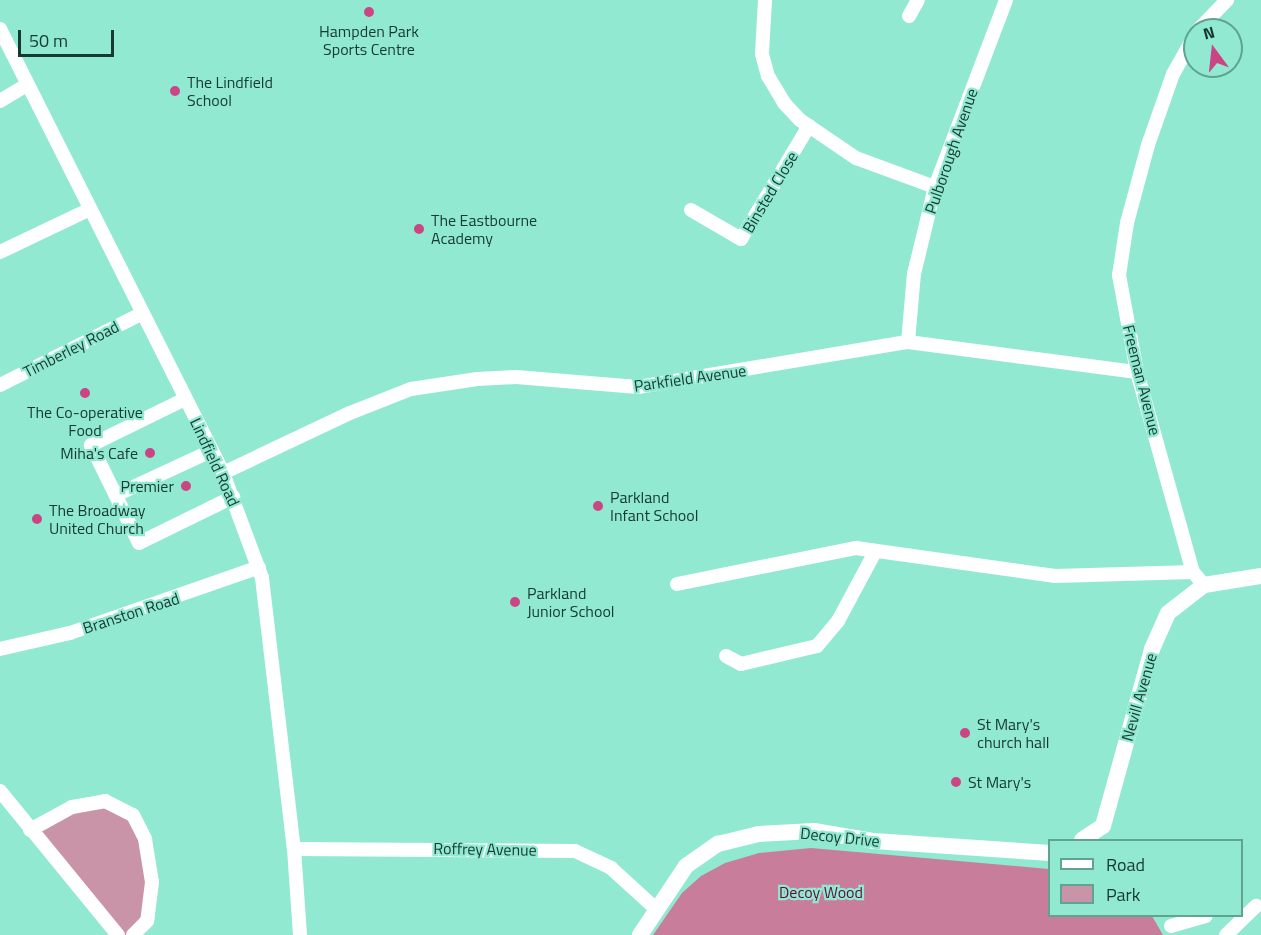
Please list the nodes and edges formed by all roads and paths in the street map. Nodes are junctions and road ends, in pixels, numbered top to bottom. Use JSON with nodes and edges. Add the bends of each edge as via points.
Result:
{"nodes":[{"id":1,"x":765,"y":0,"type":"edge"},
{"id":2,"x":918,"y":0,"type":"edge"},
{"id":3,"x":1006,"y":0,"type":"edge"},
{"id":4,"x":1227,"y":0,"type":"edge"},
{"id":5,"x":909,"y":16,"type":"dead end"},
{"id":6,"x":1210,"y":18,"type":"edge"},
{"id":7,"x":0,"y":29,"type":"edge"},
{"id":8,"x":1183,"y":56,"type":"edge"},
{"id":9,"x":27,"y":85,"type":"junction"},
{"id":10,"x":0,"y":101,"type":"edge"},
{"id":11,"x":809,"y":126,"type":"junction"},
{"id":12,"x":935,"y":187,"type":"junction"},
{"id":13,"x":90,"y":209,"type":"junction"},
{"id":14,"x":691,"y":210,"type":"dead end"},
{"id":15,"x":0,"y":252,"type":"edge"},
{"id":16,"x":143,"y":313,"type":"junction"},
{"id":17,"x":908,"y":342,"type":"junction"},
{"id":18,"x":1137,"y":372,"type":"junction"},
{"id":19,"x":0,"y":385,"type":"edge"},
{"id":20,"x":185,"y":399,"type":"junction"},
{"id":21,"x":211,"y":450,"type":"junction"},
{"id":22,"x":223,"y":474,"type":"junction"},
{"id":23,"x":116,"y":495,"type":"junction"},
{"id":24,"x":233,"y":497,"type":"junction"},
{"id":25,"x":875,"y":552,"type":"junction"},
{"id":26,"x":259,"y":567,"type":"junction"},
{"id":27,"x":1193,"y":572,"type":"junction"},
{"id":28,"x":1261,"y":576,"type":"edge"},
{"id":29,"x":677,"y":584,"type":"dead end"},
{"id":30,"x":1204,"y":585,"type":"junction"},
{"id":31,"x":0,"y":650,"type":"edge"},
{"id":32,"x":726,"y":656,"type":"dead end"},
{"id":33,"x":0,"y":791,"type":"edge"},
{"id":34,"x":30,"y":830,"type":"junction"},
{"id":35,"x":1084,"y":839,"type":"edge"},
{"id":36,"x":294,"y":849,"type":"junction"},
{"id":37,"x":1048,"y":853,"type":"edge"},
{"id":38,"x":1258,"y":906,"type":"edge"},
{"id":39,"x":656,"y":909,"type":"junction"},
{"id":40,"x":1243,"y":909,"type":"edge"},
{"id":41,"x":1200,"y":917,"type":"edge"},
{"id":42,"x":1171,"y":926,"type":"edge"},
{"id":43,"x":118,"y":935,"type":"edge"},
{"id":44,"x":134,"y":935,"type":"edge"},
{"id":45,"x":300,"y":935,"type":"edge"},
{"id":46,"x":640,"y":935,"type":"edge"},
{"id":47,"x":1226,"y":935,"type":"edge"}],
"edges":[{"from":1,"to":11,"type":"street","via":[[762,54],[768,76],[784,103]]},
{"from":2,"to":5,"type":"street"},
{"from":3,"to":12,"type":"street","name":"Pulborough Avenue"},
{"from":4,"to":6,"type":"street"},
{"from":7,"to":9,"type":"street","name":"Lindfield Road"},
{"from":8,"to":18,"type":"street","name":"Freeman Avenue","via":[[1173,74],[1127,223],[1119,275]]},
{"from":9,"to":10,"type":"street"},
{"from":9,"to":13,"type":"street","name":"Lindfield Road"},
{"from":11,"to":12,"type":"street","via":[[856,158]]},
{"from":11,"to":14,"type":"street","name":"Binsted Close","via":[[741,239]]},
{"from":12,"to":17,"type":"street","name":"Pulborough Avenue","via":[[914,274]]},
{"from":13,"to":15,"type":"street"},
{"from":13,"to":16,"type":"street","name":"Lindfield Road"},
{"from":16,"to":19,"type":"street","name":"Timberley Road"},
{"from":16,"to":20,"type":"street","name":"Lindfield Road"},
{"from":17,"to":18,"type":"street","name":"Parkfield Avenue"},
{"from":17,"to":22,"type":"street","name":"Parkfield Avenue","via":[[638,387],[516,377],[411,389],[350,413]]},
{"from":18,"to":27,"type":"street","name":"Freeman Avenue"},
{"from":20,"to":21,"type":"street","name":"Lindfield Road"},
{"from":20,"to":23,"type":"street","via":[[91,445]]},
{"from":21,"to":22,"type":"street","name":"Lindfield Road"},
{"from":21,"to":23,"type":"street"},
{"from":22,"to":24,"type":"street","name":"Lindfield Road"},
{"from":23,"to":24,"type":"street","via":[[139,543]]},
{"from":24,"to":26,"type":"street","name":"Lindfield Road"},
{"from":25,"to":27,"type":"street","via":[[1055,576]]},
{"from":25,"to":29,"type":"street","via":[[856,548]]},
{"from":25,"to":32,"type":"street","via":[[837,621],[817,646],[741,664]]},
{"from":26,"to":31,"type":"street","name":"Branston Road","via":[[81,629]]},
{"from":26,"to":36,"type":"street","name":"Lindfield Road","via":[[270,622]]},
{"from":27,"to":30,"type":"street","name":"Freeman Avenue"},
{"from":28,"to":30,"type":"street"},
{"from":30,"to":35,"type":"street","name":"Nevill Avenue","via":[[1168,613],[1152,649],[1104,826]]},
{"from":33,"to":34,"type":"street"},
{"from":34,"to":43,"type":"street"},
{"from":34,"to":44,"type":"street","via":[[72,807],[105,801],[133,815],[145,839],[152,882],[147,921]]},
{"from":36,"to":39,"type":"street","name":"Roffrey Avenue","via":[[575,851],[611,868]]},
{"from":36,"to":45,"type":"street","name":"Lindfield Road"},
{"from":37,"to":39,"type":"street","name":"Decoy Drive","via":[[880,842],[814,831],[759,834],[718,844],[686,866]]},
{"from":38,"to":40,"type":"street"},
{"from":38,"to":47,"type":"street"},
{"from":39,"to":46,"type":"street","name":"Decoy Drive"},
{"from":41,"to":42,"type":"street"}]}
